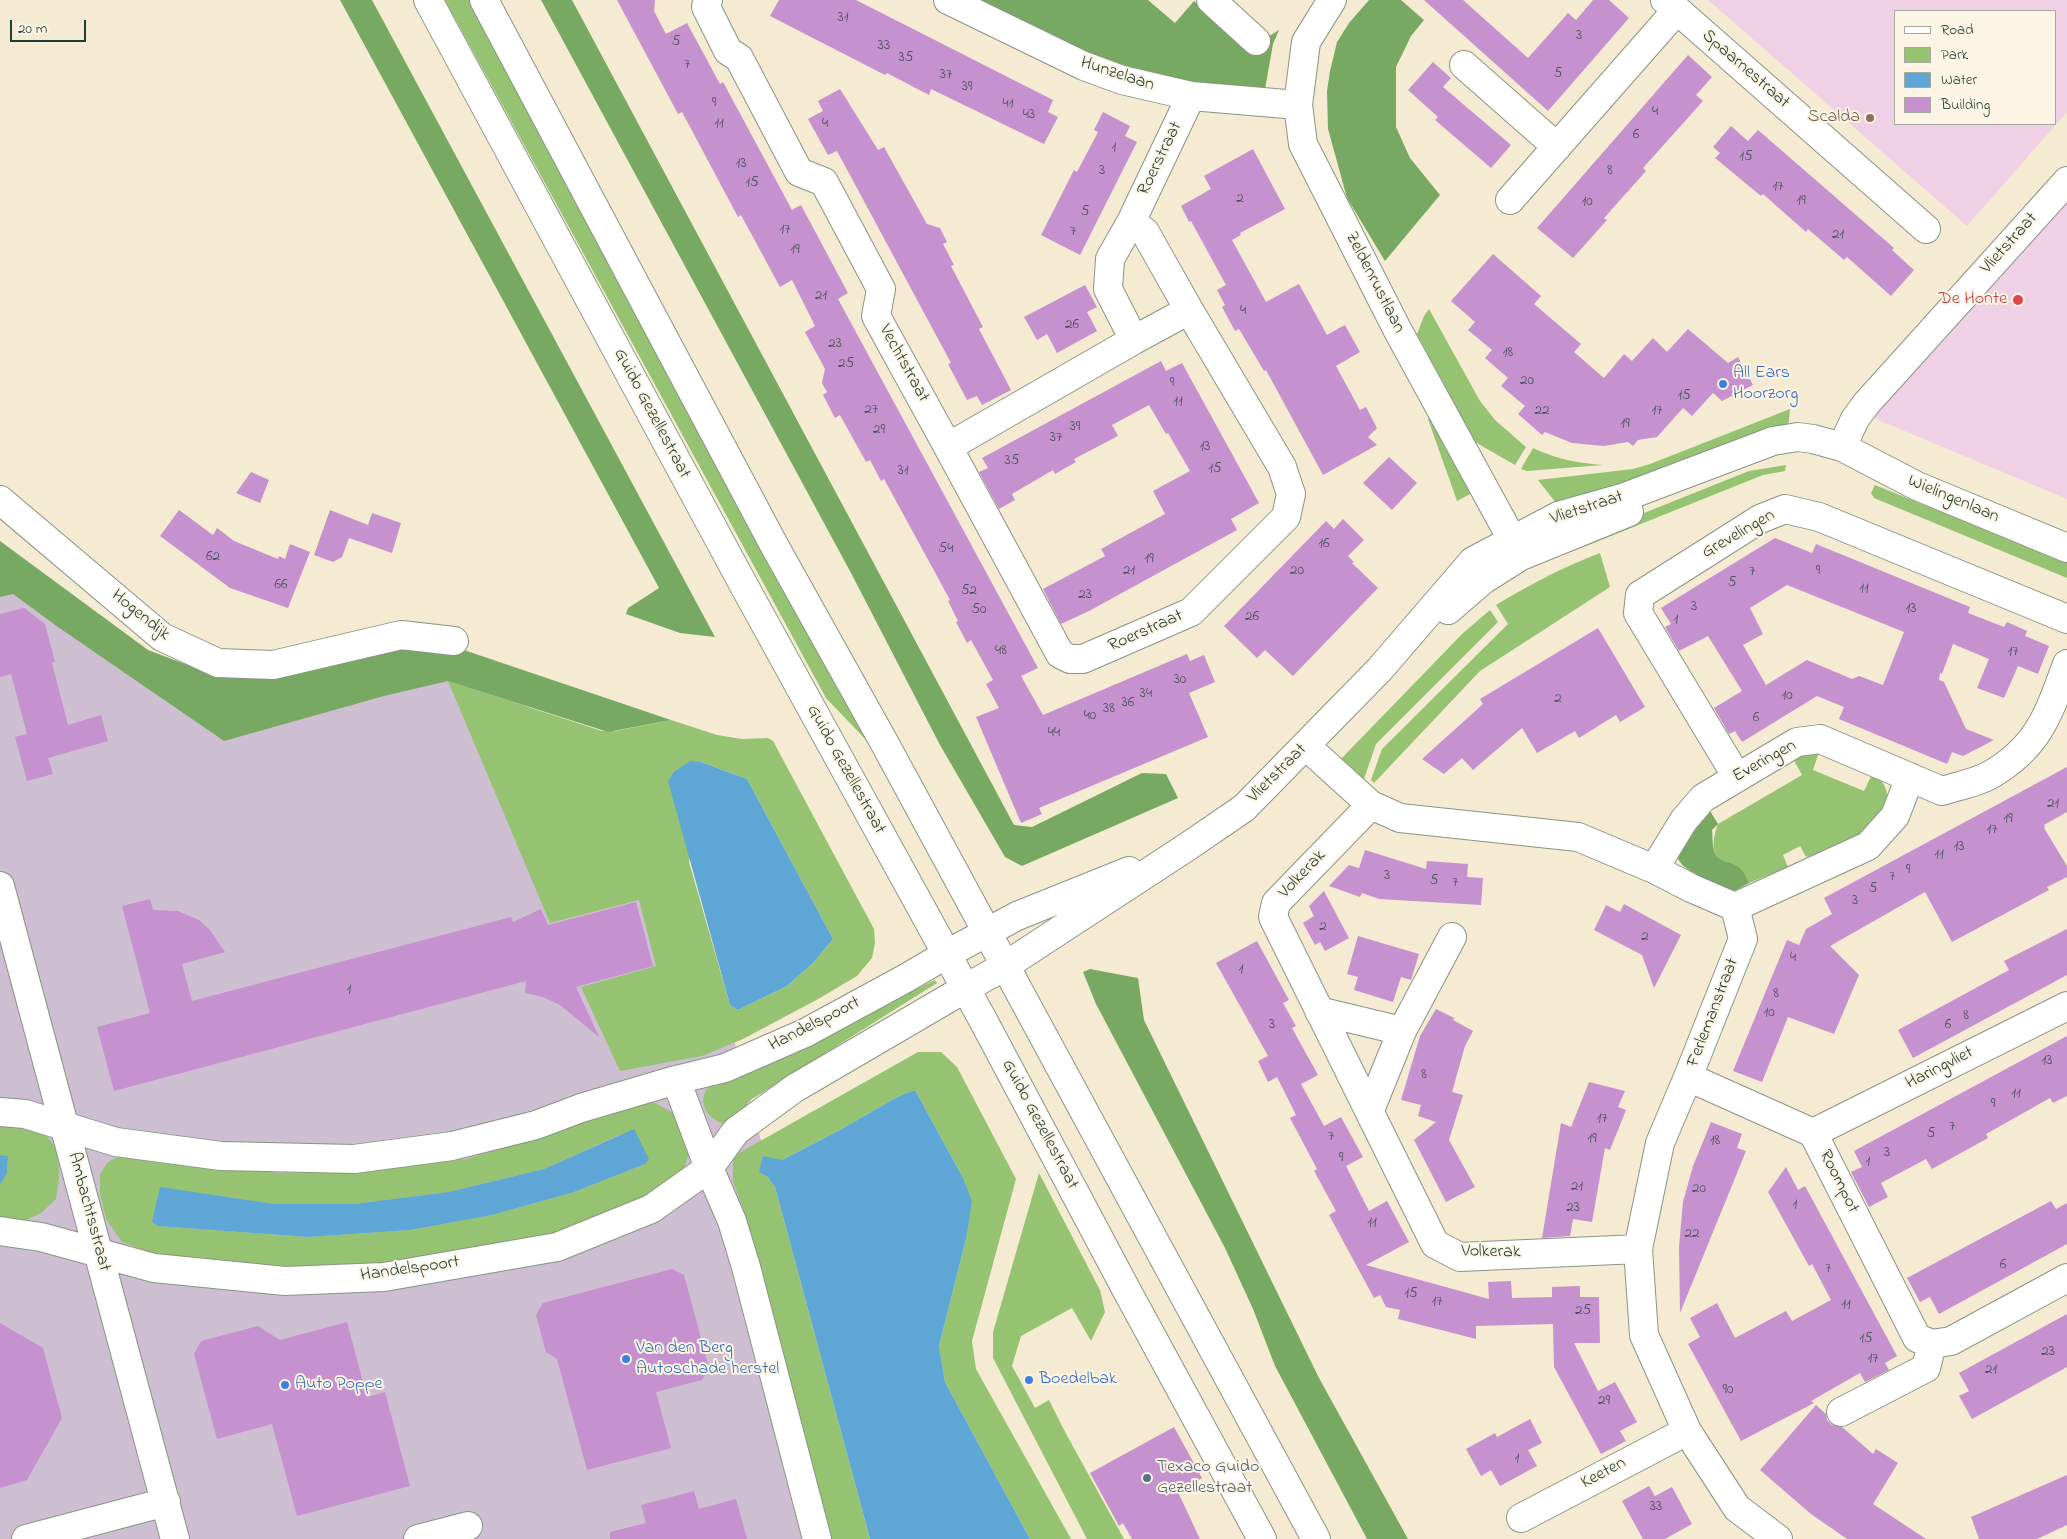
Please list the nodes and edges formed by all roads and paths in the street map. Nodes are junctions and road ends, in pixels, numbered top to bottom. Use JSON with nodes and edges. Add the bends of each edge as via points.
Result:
{"nodes":[{"id":1,"x":428,"y":0,"type":"edge"},
{"id":2,"x":484,"y":0,"type":"edge"},
{"id":3,"x":708,"y":0,"type":"edge"},
{"id":4,"x":948,"y":0,"type":"edge"},
{"id":5,"x":1211,"y":0,"type":"edge"},
{"id":6,"x":1332,"y":0,"type":"edge"},
{"id":7,"x":1671,"y":5,"type":"edge"},
{"id":8,"x":1256,"y":42,"type":"dead end"},
{"id":9,"x":1464,"y":65,"type":"dead end"},
{"id":10,"x":1191,"y":96,"type":"junction"},
{"id":11,"x":1298,"y":105,"type":"junction"},
{"id":12,"x":1557,"y":146,"type":"junction"},
{"id":13,"x":2067,"y":181,"type":"edge"},
{"id":14,"x":1510,"y":200,"type":"dead end"},
{"id":15,"x":1131,"y":222,"type":"junction"},
{"id":16,"x":1926,"y":229,"type":"dead end"},
{"id":17,"x":1189,"y":310,"type":"junction"},
{"id":18,"x":1134,"y":340,"type":"junction"},
{"id":19,"x":948,"y":447,"type":"junction"},
{"id":20,"x":1842,"y":447,"type":"junction"},
{"id":21,"x":0,"y":500,"type":"edge"},
{"id":22,"x":1516,"y":547,"type":"junction"},
{"id":23,"x":2067,"y":548,"type":"edge"},
{"id":24,"x":2067,"y":620,"type":"edge"},
{"id":25,"x":454,"y":641,"type":"dead end"},
{"id":26,"x":2067,"y":664,"type":"edge"},
{"id":27,"x":1306,"y":746,"type":"junction"},
{"id":28,"x":1737,"y":777,"type":"junction"},
{"id":29,"x":1910,"y":777,"type":"junction"},
{"id":30,"x":1371,"y":805,"type":"junction"},
{"id":31,"x":1187,"y":847,"type":"junction"},
{"id":32,"x":1654,"y":868,"type":"junction"},
{"id":33,"x":0,"y":886,"type":"edge"},
{"id":34,"x":1735,"y":907,"type":"junction"},
{"id":35,"x":987,"y":932,"type":"junction"},
{"id":36,"x":1452,"y":937,"type":"dead end"},
{"id":37,"x":947,"y":954,"type":"junction"},
{"id":38,"x":1005,"y":966,"type":"junction"},
{"id":39,"x":966,"y":988,"type":"junction"},
{"id":40,"x":2067,"y":1006,"type":"edge"},
{"id":41,"x":1319,"y":1011,"type":"junction"},
{"id":42,"x":1402,"y":1031,"type":"junction"},
{"id":43,"x":1688,"y":1077,"type":"junction"},
{"id":44,"x":676,"y":1080,"type":"junction"},
{"id":45,"x":1370,"y":1110,"type":"junction"},
{"id":46,"x":0,"y":1112,"type":"edge"},
{"id":47,"x":64,"y":1125,"type":"junction"},
{"id":48,"x":1813,"y":1133,"type":"junction"},
{"id":49,"x":709,"y":1168,"type":"junction"},
{"id":50,"x":0,"y":1231,"type":"edge"},
{"id":51,"x":1638,"y":1249,"type":"junction"},
{"id":52,"x":99,"y":1253,"type":"junction"},
{"id":53,"x":2067,"y":1278,"type":"edge"},
{"id":54,"x":1932,"y":1344,"type":"junction"},
{"id":55,"x":1841,"y":1412,"type":"dead end"},
{"id":56,"x":1687,"y":1431,"type":"junction"},
{"id":57,"x":166,"y":1502,"type":"junction"},
{"id":58,"x":1521,"y":1518,"type":"dead end"},
{"id":59,"x":468,"y":1526,"type":"dead end"},
{"id":60,"x":26,"y":1539,"type":"edge"},
{"id":61,"x":175,"y":1539,"type":"edge"},
{"id":62,"x":418,"y":1539,"type":"edge"},
{"id":63,"x":817,"y":1539,"type":"edge"},
{"id":64,"x":1262,"y":1539,"type":"edge"},
{"id":65,"x":1316,"y":1539,"type":"edge"},
{"id":66,"x":1778,"y":1539,"type":"edge"}],
"edges":[{"from":1,"to":37,"type":"street","name":"Guido Gezellestraat","via":[[746,590]]},
{"from":2,"to":35,"type":"street","via":[[774,545]]},
{"from":3,"to":19,"type":"street","name":"Vechtstraat","via":[[706,8],[728,51],[739,58],[799,172],[824,182],[881,289],[876,316]]},
{"from":4,"to":10,"type":"street","name":"Hunzelaan","via":[[1084,66],[1122,80]]},
{"from":5,"to":8,"type":"street"},
{"from":6,"to":11,"type":"street","name":"Zeldenrustlaan","via":[[1306,42]]},
{"from":7,"to":12,"type":"street","name":"Spaarnestraat"},
{"from":7,"to":16,"type":"street","name":"Spaarnestraat"},
{"from":9,"to":12,"type":"street"},
{"from":10,"to":11,"type":"street","name":"Hunzelaan"},
{"from":10,"to":15,"type":"street","name":"Roerstraat"},
{"from":11,"to":22,"type":"street","name":"Zeldenrustlaan","via":[[1303,144],[1397,328]]},
{"from":12,"to":14,"type":"street","name":"Spaarnestraat"},
{"from":13,"to":20,"type":"street","name":"Vlietstraat","via":[[1866,404]]},
{"from":15,"to":17,"type":"street","name":"Roerstraat","via":[[1145,232]]},
{"from":15,"to":18,"type":"street","name":"Roerstraat","via":[[1110,259],[1108,289]]},
{"from":17,"to":18,"type":"street"},
{"from":17,"to":19,"type":"street","name":"Roerstraat","via":[[1282,467],[1291,494],[1286,517],[1191,612],[1083,659],[1070,659],[1060,654]]},
{"from":18,"to":19,"type":"street"},
{"from":20,"to":22,"type":"street","name":"Vlietstraat","via":[[1798,437],[1772,441],[1622,498],[1558,516]]},
{"from":20,"to":23,"type":"street","name":"Wielingenlaan","via":[[1917,486]]},
{"from":21,"to":25,"type":"street","name":"Hogendijk","via":[[162,637],[218,663],[273,665],[401,635]]},
{"from":22,"to":27,"type":"street","name":"Vlietstraat","via":[[1473,561],[1380,669]]},
{"from":24,"to":28,"type":"street","name":"Grevelingen","via":[[1819,517],[1785,509],[1760,519],[1640,595],[1638,613]]},
{"from":26,"to":29,"type":"street","name":"Everingen","via":[[2039,732],[2019,755],[1989,776],[1942,791]]},
{"from":27,"to":30,"type":"street"},
{"from":27,"to":31,"type":"street","name":"Vlietstraat","via":[[1244,808]]},
{"from":28,"to":29,"type":"street","name":"Everingen","via":[[1797,742],[1820,739]]},
{"from":28,"to":32,"type":"street","name":"Everingen","via":[[1703,798],[1684,820]]},
{"from":29,"to":34,"type":"street","via":[[1895,816],[1868,846]]},
{"from":30,"to":32,"type":"street","via":[[1400,818],[1578,837]]},
{"from":30,"to":41,"type":"street","name":"Volkerak","via":[[1276,903],[1273,917]]},
{"from":31,"to":35,"type":"street","name":"Vlietstraat","via":[[1017,916]]},
{"from":31,"to":38,"type":"street","name":"Vlietstraat"},
{"from":32,"to":34,"type":"street"},
{"from":33,"to":47,"type":"street","name":"Ambachtsstraat"},
{"from":34,"to":43,"type":"street","name":"Ferlemanstraat","via":[[1743,939]]},
{"from":35,"to":37,"type":"street","name":"Vlietstraat"},
{"from":35,"to":38,"type":"street"},
{"from":36,"to":42,"type":"street"},
{"from":37,"to":39,"type":"street","name":"Guido Gezellestraat"},
{"from":37,"to":44,"type":"street","name":"Handelspoort","via":[[805,1033],[725,1068]]},
{"from":38,"to":39,"type":"street","name":"Vlietstraat"},
{"from":38,"to":65,"type":"street"},
{"from":39,"to":49,"type":"street","via":[[795,1088],[736,1131]]},
{"from":39,"to":64,"type":"street","name":"Guido Gezellestraat"},
{"from":40,"to":48,"type":"street","name":"Haringvliet"},
{"from":41,"to":42,"type":"street"},
{"from":41,"to":45,"type":"street","name":"Volkerak"},
{"from":42,"to":45,"type":"street"},
{"from":43,"to":48,"type":"street","name":"Roompot"},
{"from":43,"to":51,"type":"street","name":"Ferlemanstraat","via":[[1660,1143]]},
{"from":44,"to":47,"type":"street","name":"Handelspoort","via":[[536,1125],[452,1146],[354,1159],[221,1156],[116,1142]]},
{"from":44,"to":49,"type":"street"},
{"from":45,"to":51,"type":"street","name":"Volkerak","via":[[1435,1244],[1460,1257]]},
{"from":46,"to":47,"type":"street","name":"Handelspoort","via":[[25,1114]]},
{"from":47,"to":52,"type":"street","name":"Ambachtsstraat"},
{"from":48,"to":54,"type":"street","name":"Roompot","via":[[1917,1338]]},
{"from":49,"to":52,"type":"street","name":"Handelspoort","via":[[651,1209],[557,1247],[384,1277],[284,1281],[154,1268]]},
{"from":49,"to":63,"type":"street","via":[[732,1221],[746,1267]]},
{"from":50,"to":52,"type":"street","name":"Handelspoort","via":[[41,1237]]},
{"from":51,"to":56,"type":"street","name":"Ferlemanstraat","via":[[1644,1335]]},
{"from":52,"to":57,"type":"street","name":"Ambachtsstraat"},
{"from":53,"to":54,"type":"street","via":[[1951,1340]]},
{"from":54,"to":55,"type":"street","via":[[1926,1368]]},
{"from":56,"to":58,"type":"street","name":"Keeten"},
{"from":56,"to":66,"type":"street","name":"Ferlemanstraat","via":[[1737,1508]]},
{"from":57,"to":60,"type":"street"},
{"from":57,"to":61,"type":"street","name":"Ambachtsstraat"},
{"from":59,"to":62,"type":"street"}]}
